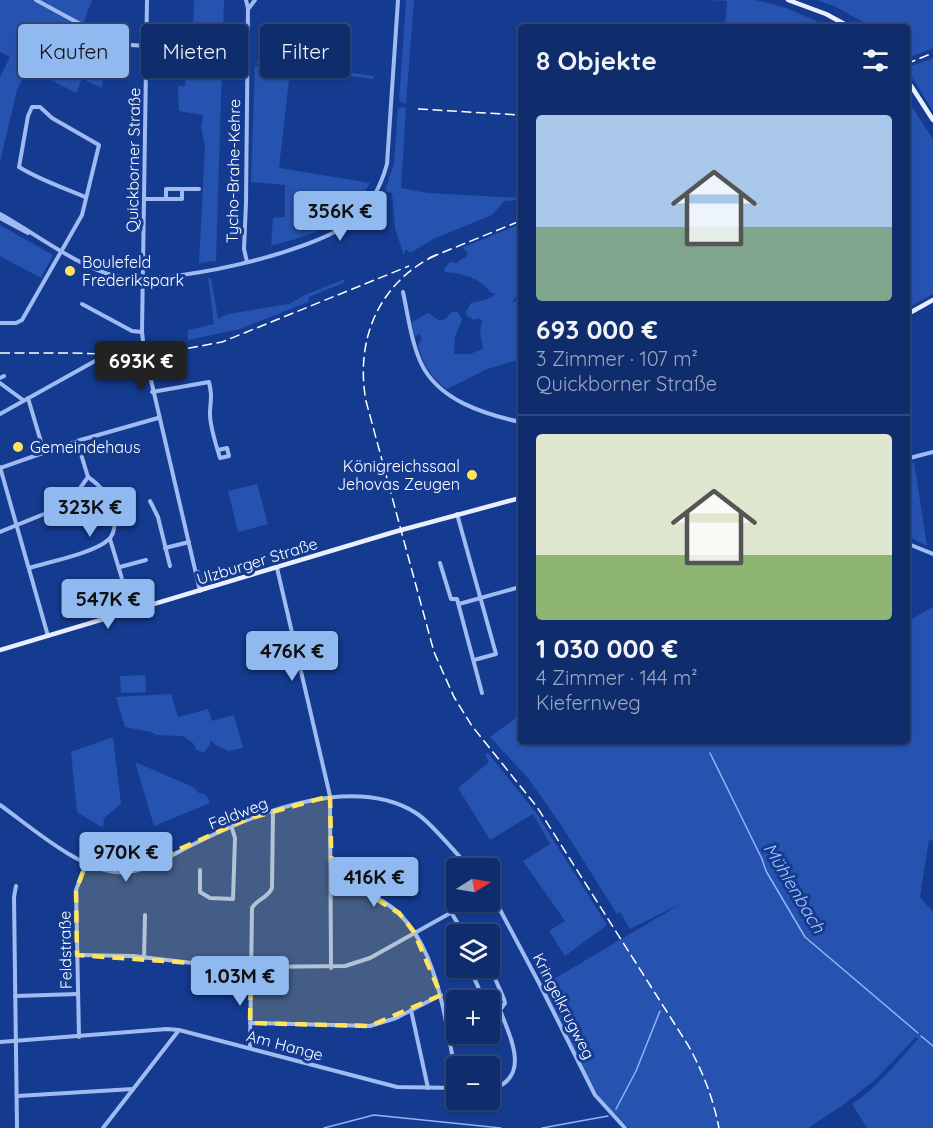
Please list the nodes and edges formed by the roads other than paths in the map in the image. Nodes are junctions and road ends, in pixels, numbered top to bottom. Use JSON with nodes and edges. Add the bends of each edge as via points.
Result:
{"nodes":[{"id":1,"x":36,"y":0,"type":"edge"},
{"id":2,"x":147,"y":0,"type":"edge"},
{"id":3,"x":246,"y":0,"type":"edge"},
{"id":4,"x":255,"y":0,"type":"edge"},
{"id":5,"x":398,"y":0,"type":"edge"},
{"id":6,"x":789,"y":0,"type":"edge"},
{"id":7,"x":248,"y":8,"type":"junction"},
{"id":8,"x":146,"y":24,"type":"edge"},
{"id":9,"x":844,"y":24,"type":"edge"},
{"id":10,"x":141,"y":46,"type":"edge"},
{"id":11,"x":146,"y":78,"type":"edge"},
{"id":12,"x":910,"y":84,"type":"edge"},
{"id":13,"x":933,"y":120,"type":"edge"},
{"id":14,"x":182,"y":189,"type":"junction"},
{"id":15,"x":199,"y":189,"type":"dead end"},
{"id":16,"x":85,"y":197,"type":"junction"},
{"id":17,"x":145,"y":199,"type":"junction"},
{"id":18,"x":166,"y":199,"type":"junction"},
{"id":19,"x":0,"y":216,"type":"edge"},
{"id":20,"x":62,"y":251,"type":"junction"},
{"id":21,"x":247,"y":262,"type":"junction"},
{"id":22,"x":144,"y":278,"type":"junction"},
{"id":23,"x":403,"y":292,"type":"dead end"},
{"id":24,"x":933,"y":300,"type":"edge"},
{"id":25,"x":82,"y":304,"type":"dead end"},
{"id":26,"x":910,"y":313,"type":"edge"},
{"id":27,"x":0,"y":323,"type":"edge"},
{"id":28,"x":142,"y":332,"type":"junction"},
{"id":29,"x":146,"y":367,"type":"junction"},
{"id":30,"x":2,"y":379,"type":"edge"},
{"id":31,"x":152,"y":392,"type":"junction"},
{"id":32,"x":28,"y":398,"type":"junction"},
{"id":33,"x":23,"y":400,"type":"junction"},
{"id":34,"x":0,"y":414,"type":"edge"},
{"id":35,"x":158,"y":418,"type":"junction"},
{"id":36,"x":518,"y":421,"type":"edge"},
{"id":37,"x":77,"y":441,"type":"junction"},
{"id":38,"x":218,"y":450,"type":"dead end"},
{"id":39,"x":44,"y":452,"type":"junction"},
{"id":40,"x":933,"y":452,"type":"edge"},
{"id":41,"x":910,"y":458,"type":"edge"},
{"id":42,"x":0,"y":467,"type":"edge"},
{"id":43,"x":88,"y":477,"type":"junction"},
{"id":44,"x":518,"y":499,"type":"edge"},
{"id":45,"x":150,"y":501,"type":"dead end"},
{"id":46,"x":457,"y":514,"type":"junction"},
{"id":47,"x":18,"y":525,"type":"junction"},
{"id":48,"x":0,"y":532,"type":"edge"},
{"id":49,"x":110,"y":539,"type":"junction"},
{"id":50,"x":189,"y":542,"type":"junction"},
{"id":51,"x":910,"y":545,"type":"edge"},
{"id":52,"x":165,"y":548,"type":"junction"},
{"id":53,"x":933,"y":554,"type":"edge"},
{"id":54,"x":146,"y":560,"type":"dead end"},
{"id":55,"x":440,"y":563,"type":"dead end"},
{"id":56,"x":170,"y":566,"type":"dead end"},
{"id":57,"x":120,"y":567,"type":"junction"},
{"id":58,"x":29,"y":568,"type":"junction"},
{"id":59,"x":277,"y":568,"type":"junction"},
{"id":60,"x":518,"y":588,"type":"edge"},
{"id":61,"x":203,"y":590,"type":"junction"},
{"id":62,"x":481,"y":598,"type":"junction"},
{"id":63,"x":459,"y":604,"type":"junction"},
{"id":64,"x":132,"y":612,"type":"junction"},
{"id":65,"x":48,"y":636,"type":"junction"},
{"id":66,"x":0,"y":650,"type":"edge"},
{"id":67,"x":474,"y":660,"type":"junction"},
{"id":68,"x":482,"y":693,"type":"dead end"},
{"id":69,"x":330,"y":796,"type":"junction"},
{"id":70,"x":0,"y":805,"type":"edge"},
{"id":71,"x":273,"y":812,"type":"junction"},
{"id":72,"x":231,"y":825,"type":"junction"},
{"id":73,"x":461,"y":858,"type":"edge"},
{"id":74,"x":376,"y":862,"type":"dead end"},
{"id":75,"x":86,"y":864,"type":"junction"},
{"id":76,"x":200,"y":870,"type":"dead end"},
{"id":77,"x":16,"y":885,"type":"dead end"},
{"id":78,"x":332,"y":890,"type":"junction"},
{"id":79,"x":366,"y":893,"type":"junction"},
{"id":80,"x":500,"y":910,"type":"edge"},
{"id":81,"x":451,"y":912,"type":"joint"},
{"id":82,"x":145,"y":915,"type":"dead end"},
{"id":83,"x":458,"y":924,"type":"edge"},
{"id":84,"x":414,"y":932,"type":"junction"},
{"id":85,"x":77,"y":955,"type":"junction"},
{"id":86,"x":144,"y":957,"type":"junction"},
{"id":87,"x":251,"y":967,"type":"junction"},
{"id":88,"x":331,"y":968,"type":"junction"},
{"id":89,"x":496,"y":978,"type":"edge"},
{"id":90,"x":78,"y":994,"type":"junction"},
{"id":91,"x":441,"y":995,"type":"junction"},
{"id":92,"x":15,"y":996,"type":"junction"},
{"id":93,"x":411,"y":1010,"type":"junction"},
{"id":94,"x":500,"y":1010,"type":"joint"},
{"id":95,"x":250,"y":1023,"type":"junction"},
{"id":96,"x":178,"y":1030,"type":"junction"},
{"id":97,"x":79,"y":1036,"type":"junction"},
{"id":98,"x":0,"y":1042,"type":"edge"},
{"id":99,"x":16,"y":1042,"type":"junction"},
{"id":100,"x":250,"y":1047,"type":"junction"},
{"id":101,"x":452,"y":1056,"type":"edge"},
{"id":102,"x":500,"y":1086,"type":"edge"},
{"id":103,"x":428,"y":1088,"type":"junction"},
{"id":104,"x":446,"y":1088,"type":"edge"},
{"id":105,"x":134,"y":1089,"type":"junction"},
{"id":106,"x":17,"y":1096,"type":"junction"},
{"id":107,"x":17,"y":1128,"type":"edge"},
{"id":108,"x":103,"y":1128,"type":"edge"},
{"id":109,"x":625,"y":1128,"type":"edge"}],
"edges":[{"from":1,"to":10,"type":"street","via":[[117,44]]},
{"from":2,"to":8,"type":"street","name":"Quickborner Straße"},
{"from":3,"to":7,"type":"street","name":"Tycho-Brahe-Kehre"},
{"from":4,"to":7,"type":"street"},
{"from":5,"to":21,"type":"street","via":[[388,155],[376,193],[345,227]]},
{"from":6,"to":9,"type":"main road"},
{"from":7,"to":21,"type":"street","name":"Tycho-Brahe-Kehre","via":[[243,249]]},
{"from":11,"to":17,"type":"street","name":"Quickborner Straße"},
{"from":12,"to":13,"type":"main road"},
{"from":14,"to":15,"type":"street"},
{"from":14,"to":18,"type":"street","via":[[166,189]]},
{"from":14,"to":18,"type":"street","via":[[182,199]]},
{"from":16,"to":16,"type":"street","via":[[49,184],[19,167],[32,107],[40,107],[99,145]]},
{"from":16,"to":20,"type":"street","via":[[82,214]]},
{"from":17,"to":18,"type":"street"},
{"from":17,"to":22,"type":"street","name":"Quickborner Straße"},
{"from":19,"to":20,"type":"street"},
{"from":20,"to":22,"type":"street","via":[[105,273]]},
{"from":20,"to":27,"type":"street","via":[[22,320]]},
{"from":21,"to":22,"type":"street"},
{"from":22,"to":28,"type":"street","name":"Quickborner Straße"},
{"from":23,"to":36,"type":"street","via":[[420,362],[429,377],[476,409]]},
{"from":24,"to":26,"type":"main road"},
{"from":25,"to":28,"type":"street","via":[[132,331]]},
{"from":28,"to":29,"type":"street","name":"Quickborner Straße"},
{"from":29,"to":31,"type":"street","name":"Quickborner Straße"},
{"from":29,"to":32,"type":"street","via":[[95,360]]},
{"from":30,"to":33,"type":"street"},
{"from":31,"to":35,"type":"street","name":"Quickborner Straße"},
{"from":31,"to":38,"type":"street","via":[[209,382],[209,412]]},
{"from":32,"to":33,"type":"street"},
{"from":32,"to":39,"type":"street"},
{"from":33,"to":34,"type":"street"},
{"from":35,"to":37,"type":"street"},
{"from":35,"to":50,"type":"street","name":"Quickborner Straße"},
{"from":37,"to":39,"type":"street"},
{"from":37,"to":43,"type":"street"},
{"from":39,"to":42,"type":"street"},
{"from":40,"to":41,"type":"street"},
{"from":42,"to":47,"type":"street"},
{"from":43,"to":47,"type":"street","via":[[71,501]]},
{"from":43,"to":49,"type":"street","via":[[100,485],[110,501],[114,522]]},
{"from":44,"to":46,"type":"main road","name":"Ulzburger Straße"},
{"from":45,"to":52,"type":"street"},
{"from":46,"to":59,"type":"main road","name":"Ulzburger Straße"},
{"from":46,"to":62,"type":"street"},
{"from":47,"to":48,"type":"street"},
{"from":47,"to":58,"type":"street"},
{"from":49,"to":57,"type":"street"},
{"from":49,"to":58,"type":"street","via":[[98,547]]},
{"from":50,"to":52,"type":"street"},
{"from":50,"to":61,"type":"street","name":"Quickborner Straße"},
{"from":51,"to":53,"type":"street"},
{"from":52,"to":56,"type":"street"},
{"from":54,"to":57,"type":"street"},
{"from":55,"to":63,"type":"street","via":[[451,599],[457,599]]},
{"from":57,"to":64,"type":"street"},
{"from":58,"to":65,"type":"street"},
{"from":59,"to":61,"type":"main road","name":"Ulzburger Straße"},
{"from":59,"to":69,"type":"street"},
{"from":60,"to":62,"type":"street"},
{"from":61,"to":64,"type":"main road","name":"Ulzburger Straße"},
{"from":62,"to":63,"type":"street"},
{"from":62,"to":67,"type":"street","via":[[496,654]]},
{"from":63,"to":67,"type":"street"},
{"from":64,"to":65,"type":"main road","name":"Ulzburger Straße"},
{"from":65,"to":66,"type":"main road","name":"Ulzburger Straße"},
{"from":67,"to":68,"type":"street"},
{"from":69,"to":71,"type":"street","name":"Feldweg"},
{"from":69,"to":73,"type":"street","via":[[358,795],[410,809]]},
{"from":69,"to":78,"type":"street"},
{"from":70,"to":75,"type":"street","name":"Feldweg"},
{"from":71,"to":72,"type":"street","name":"Feldweg"},
{"from":71,"to":87,"type":"street","via":[[272,888],[252,908]]},
{"from":72,"to":75,"type":"street","name":"Feldweg","via":[[137,871],[115,872]]},
{"from":72,"to":76,"type":"street","via":[[235,838],[233,899],[210,898],[200,892]]},
{"from":74,"to":79,"type":"street"},
{"from":75,"to":85,"type":"street","name":"Feldstraße","via":[[76,890]]},
{"from":77,"to":92,"type":"street"},
{"from":78,"to":79,"type":"street"},
{"from":78,"to":88,"type":"street"},
{"from":79,"to":84,"type":"street","via":[[390,905]]},
{"from":80,"to":109,"type":"street","name":"Kringelkrugweg","via":[[595,1095]]},
{"from":81,"to":83,"type":"street"},
{"from":81,"to":84,"type":"street"},
{"from":82,"to":86,"type":"street"},
{"from":84,"to":88,"type":"street","via":[[370,958]]},
{"from":84,"to":91,"type":"street"},
{"from":85,"to":86,"type":"street"},
{"from":85,"to":90,"type":"street","name":"Feldstraße"},
{"from":86,"to":87,"type":"street"},
{"from":87,"to":88,"type":"street"},
{"from":87,"to":95,"type":"street"},
{"from":89,"to":94,"type":"street","via":[[505,1004]]},
{"from":90,"to":92,"type":"street"},
{"from":90,"to":97,"type":"street","name":"Feldstraße"},
{"from":91,"to":93,"type":"street"},
{"from":91,"to":101,"type":"street"},
{"from":92,"to":99,"type":"street"},
{"from":93,"to":95,"type":"street","via":[[370,1026]]},
{"from":93,"to":103,"type":"street"},
{"from":94,"to":102,"type":"street","via":[[515,1063],[510,1078]]},
{"from":95,"to":100,"type":"street"},
{"from":96,"to":97,"type":"street","name":"Am Hange"},
{"from":96,"to":100,"type":"street","name":"Am Hange"},
{"from":96,"to":105,"type":"street"},
{"from":97,"to":99,"type":"street","name":"Am Hange"},
{"from":98,"to":99,"type":"street","name":"Am Hange"},
{"from":99,"to":106,"type":"street"},
{"from":100,"to":103,"type":"street","name":"Am Hange","via":[[397,1087]]},
{"from":103,"to":104,"type":"street","name":"Am Hange"},
{"from":105,"to":106,"type":"street"},
{"from":105,"to":108,"type":"street"},
{"from":106,"to":107,"type":"street"}]}
